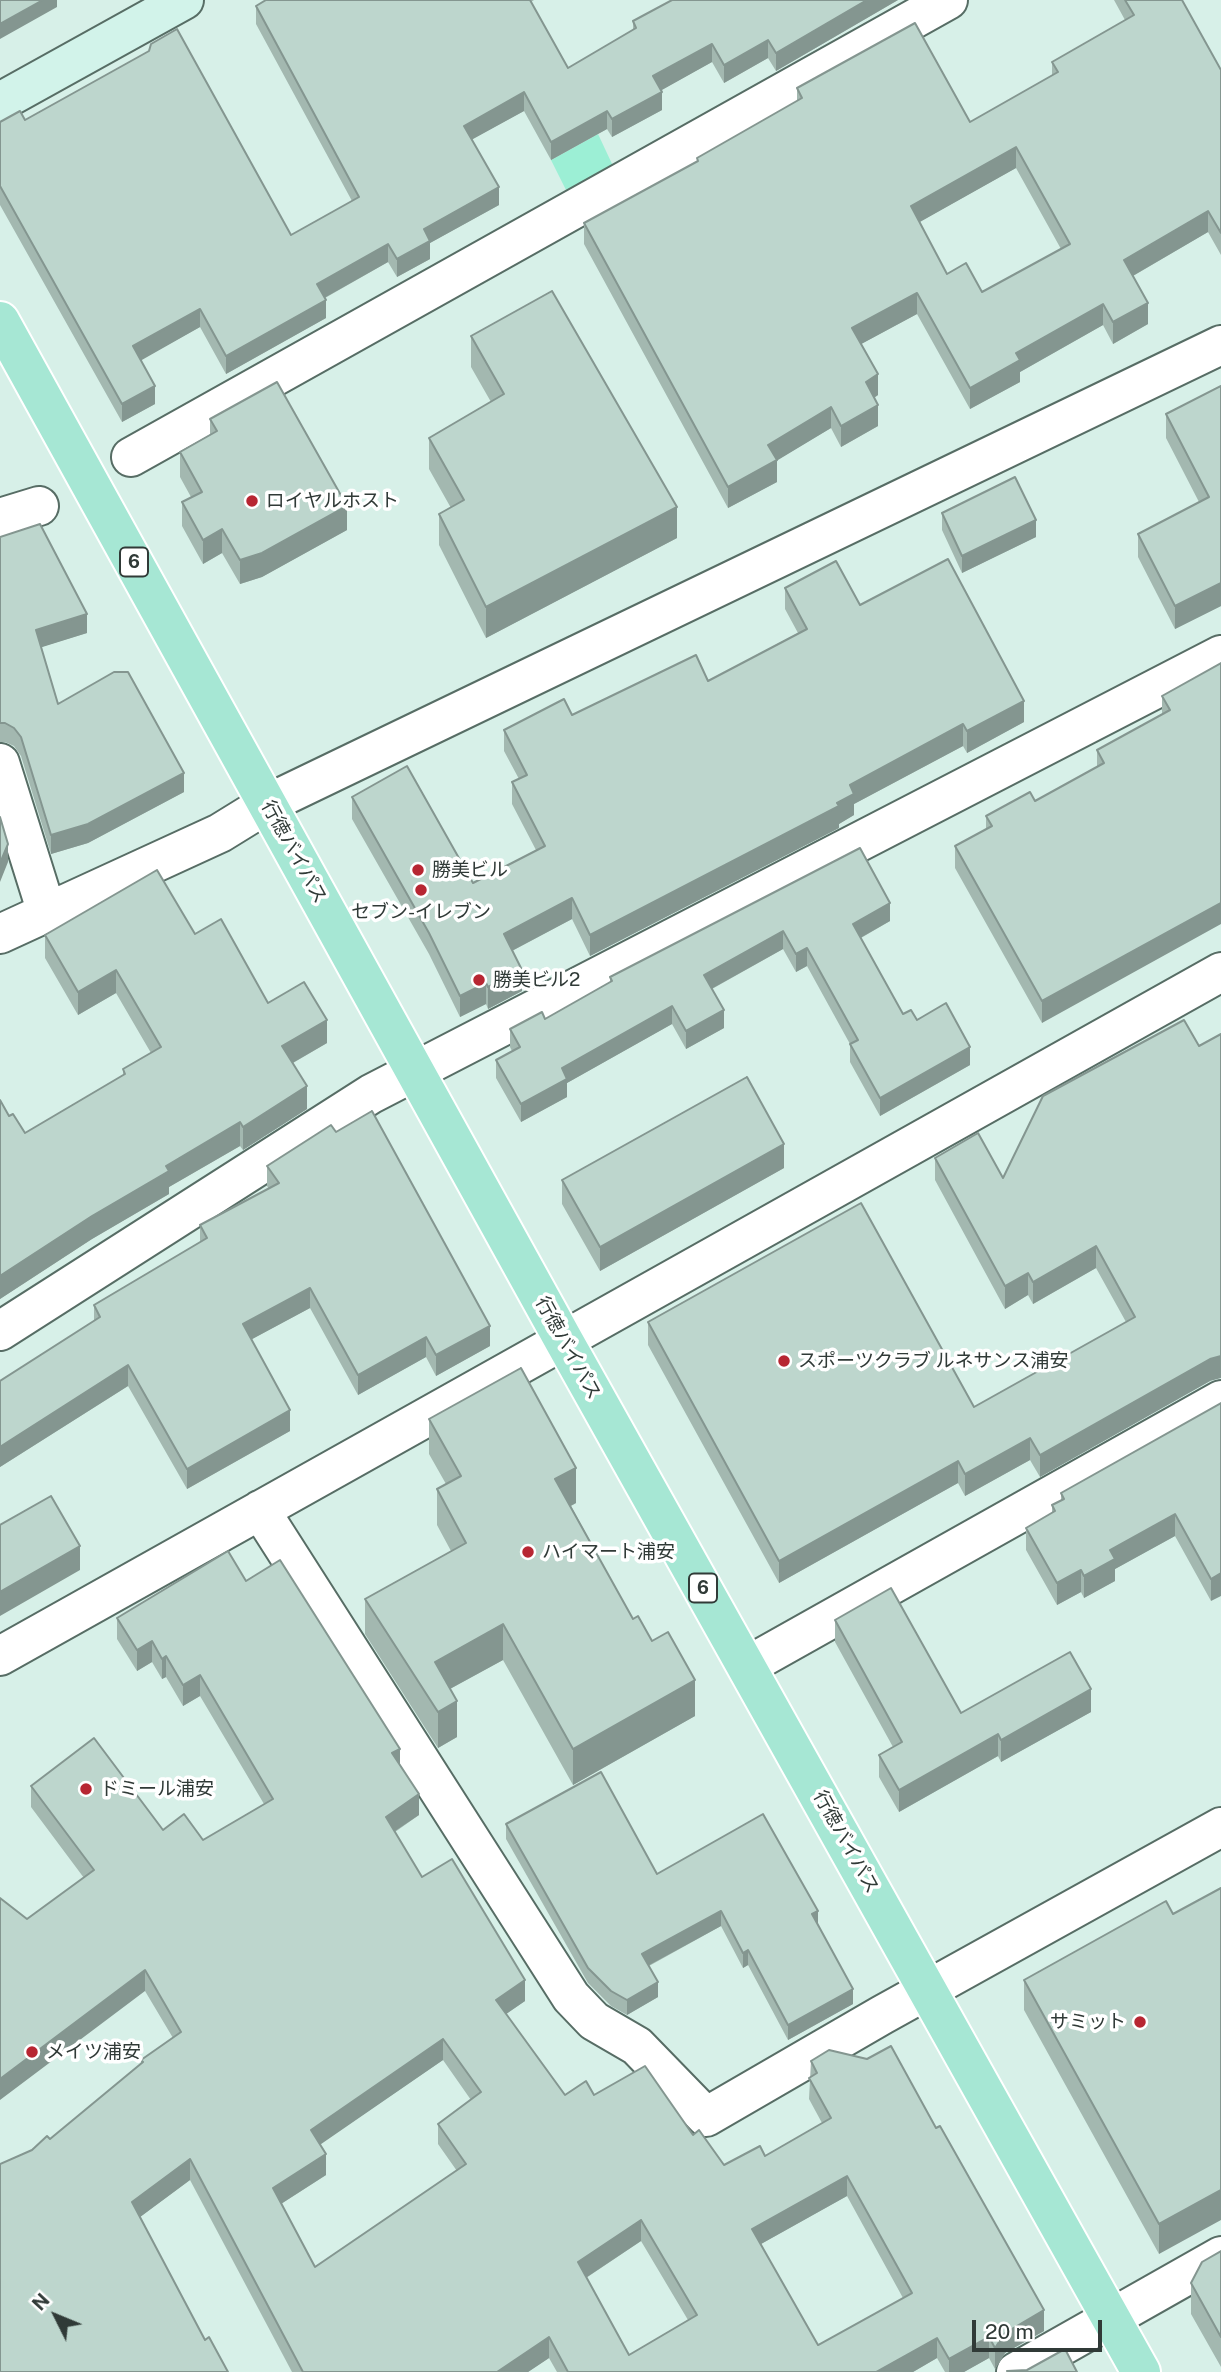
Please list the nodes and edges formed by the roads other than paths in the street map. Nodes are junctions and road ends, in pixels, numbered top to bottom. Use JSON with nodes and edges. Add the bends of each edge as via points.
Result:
{"nodes":[{"id":1,"x":184,"y":0,"type":"edge"},
{"id":2,"x":948,"y":0,"type":"edge"},
{"id":3,"x":0,"y":102,"type":"edge"},
{"id":4,"x":0,"y":321,"type":"edge"},
{"id":5,"x":1221,"y":345,"type":"edge"},
{"id":6,"x":131,"y":457,"type":"dead end"},
{"id":7,"x":39,"y":506,"type":"dead end"},
{"id":8,"x":0,"y":518,"type":"edge"},
{"id":9,"x":1221,"y":655,"type":"edge"},
{"id":10,"x":0,"y":762,"type":"edge"},
{"id":11,"x":267,"y":804,"type":"junction"},
{"id":12,"x":47,"y":913,"type":"junction"},
{"id":13,"x":0,"y":934,"type":"edge"},
{"id":14,"x":1221,"y":972,"type":"edge"},
{"id":15,"x":415,"y":1071,"type":"junction"},
{"id":16,"x":0,"y":1331,"type":"edge"},
{"id":17,"x":564,"y":1341,"type":"junction"},
{"id":18,"x":1221,"y":1400,"type":"edge"},
{"id":19,"x":260,"y":1510,"type":"junction"},
{"id":20,"x":0,"y":1656,"type":"edge"},
{"id":21,"x":747,"y":1666,"type":"junction"},
{"id":22,"x":1221,"y":1827,"type":"edge"},
{"id":23,"x":929,"y":1989,"type":"junction"},
{"id":24,"x":1221,"y":2256,"type":"edge"},
{"id":25,"x":1110,"y":2318,"type":"junction"},
{"id":26,"x":1016,"y":2372,"type":"edge"},
{"id":27,"x":1141,"y":2372,"type":"edge"}],
"edges":[{"from":1,"to":3,"type":"street"},
{"from":2,"to":6,"type":"street"},
{"from":4,"to":11,"type":"main road","name":"行徳バイパス","number":"6"},
{"from":5,"to":11,"type":"street"},
{"from":7,"to":8,"type":"street"},
{"from":9,"to":15,"type":"street"},
{"from":10,"to":12,"type":"street"},
{"from":11,"to":12,"type":"street","via":[[220,833]]},
{"from":11,"to":15,"type":"main road","name":"行徳バイパス","number":"6"},
{"from":12,"to":13,"type":"street"},
{"from":14,"to":17,"type":"street"},
{"from":15,"to":16,"type":"street","via":[[371,1094]]},
{"from":15,"to":17,"type":"main road","name":"行徳バイパス","number":"6"},
{"from":17,"to":19,"type":"street"},
{"from":17,"to":21,"type":"main road","name":"行徳バイパス","number":"6"},
{"from":18,"to":21,"type":"street"},
{"from":19,"to":20,"type":"street"},
{"from":19,"to":23,"type":"street","via":[[571,1997],[594,2021],[637,2046],[706,2118]]},
{"from":21,"to":23,"type":"main road","name":"行徳バイパス","number":"6"},
{"from":22,"to":23,"type":"street"},
{"from":23,"to":25,"type":"main road","name":"行徳バイパス","number":"6"},
{"from":24,"to":25,"type":"street"},
{"from":25,"to":26,"type":"street"},
{"from":25,"to":27,"type":"main road","name":"行徳バイパス","number":"6"}]}
